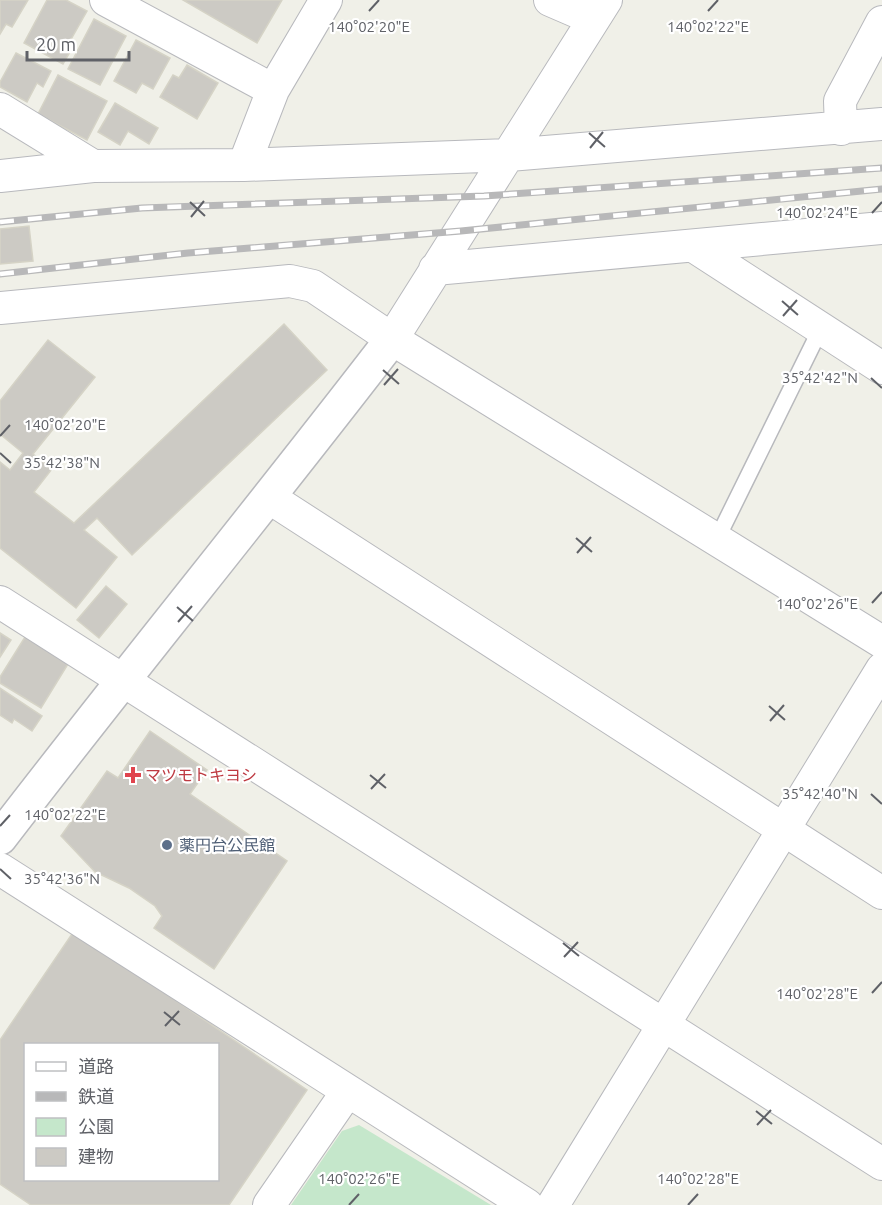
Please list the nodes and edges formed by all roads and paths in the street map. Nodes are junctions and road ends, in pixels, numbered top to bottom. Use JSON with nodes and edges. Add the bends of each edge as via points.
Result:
{"nodes":[{"id":1,"x":106,"y":0,"type":"edge"},
{"id":2,"x":326,"y":0,"type":"edge"},
{"id":3,"x":550,"y":0,"type":"edge"},
{"id":4,"x":600,"y":10,"type":"edge"},
{"id":5,"x":882,"y":22,"type":"edge"},
{"id":6,"x":273,"y":90,"type":"junction"},
{"id":7,"x":0,"y":109,"type":"edge"},
{"id":8,"x":882,"y":124,"type":"edge"},
{"id":9,"x":841,"y":129,"type":"junction"},
{"id":10,"x":509,"y":155,"type":"junction"},
{"id":11,"x":244,"y":165,"type":"junction"},
{"id":12,"x":93,"y":166,"type":"junction"},
{"id":13,"x":0,"y":176,"type":"edge"},
{"id":14,"x":882,"y":228,"type":"edge"},
{"id":15,"x":695,"y":247,"type":"junction"},
{"id":16,"x":435,"y":269,"type":"junction"},
{"id":17,"x":4,"y":312,"type":"edge"},
{"id":18,"x":821,"y":328,"type":"junction"},
{"id":19,"x":392,"y":339,"type":"junction"},
{"id":20,"x":882,"y":368,"type":"edge"},
{"id":21,"x":270,"y":498,"type":"junction"},
{"id":22,"x":717,"y":539,"type":"junction"},
{"id":23,"x":0,"y":602,"type":"edge"},
{"id":24,"x":882,"y":642,"type":"edge"},
{"id":25,"x":882,"y":669,"type":"edge"},
{"id":26,"x":122,"y":679,"type":"junction"},
{"id":27,"x":784,"y":830,"type":"junction"},
{"id":28,"x":0,"y":838,"type":"edge"},
{"id":29,"x":0,"y":868,"type":"edge"},
{"id":30,"x":882,"y":893,"type":"edge"},
{"id":31,"x":664,"y":1025,"type":"junction"},
{"id":32,"x":346,"y":1092,"type":"junction"},
{"id":33,"x":882,"y":1164,"type":"edge"},
{"id":34,"x":269,"y":1205,"type":"edge"},
{"id":35,"x":527,"y":1205,"type":"edge"},
{"id":36,"x":553,"y":1205,"type":"edge"}],
"edges":[{"from":1,"to":6,"type":"street"},
{"from":2,"to":6,"type":"street"},
{"from":3,"to":4,"type":"street"},
{"from":4,"to":10,"type":"street"},
{"from":5,"to":9,"type":"street","via":[[840,101]]},
{"from":6,"to":11,"type":"street"},
{"from":7,"to":12,"type":"street"},
{"from":8,"to":9,"type":"street"},
{"from":9,"to":10,"type":"street"},
{"from":10,"to":11,"type":"street"},
{"from":10,"to":16,"type":"street"},
{"from":11,"to":12,"type":"street"},
{"from":12,"to":13,"type":"street"},
{"from":14,"to":15,"type":"street"},
{"from":15,"to":16,"type":"street"},
{"from":15,"to":18,"type":"street"},
{"from":16,"to":19,"type":"street"},
{"from":17,"to":19,"type":"street","via":[[290,280],[313,286]]},
{"from":18,"to":20,"type":"street"},
{"from":18,"to":22,"type":"lane"},
{"from":19,"to":21,"type":"street"},
{"from":19,"to":22,"type":"street"},
{"from":21,"to":26,"type":"street"},
{"from":21,"to":27,"type":"street"},
{"from":22,"to":24,"type":"street"},
{"from":23,"to":26,"type":"street"},
{"from":25,"to":27,"type":"street"},
{"from":26,"to":28,"type":"street"},
{"from":26,"to":31,"type":"street"},
{"from":27,"to":30,"type":"street"},
{"from":27,"to":31,"type":"street"},
{"from":29,"to":32,"type":"street"},
{"from":31,"to":33,"type":"street"},
{"from":31,"to":36,"type":"street"},
{"from":32,"to":34,"type":"street"},
{"from":32,"to":35,"type":"street"}]}
